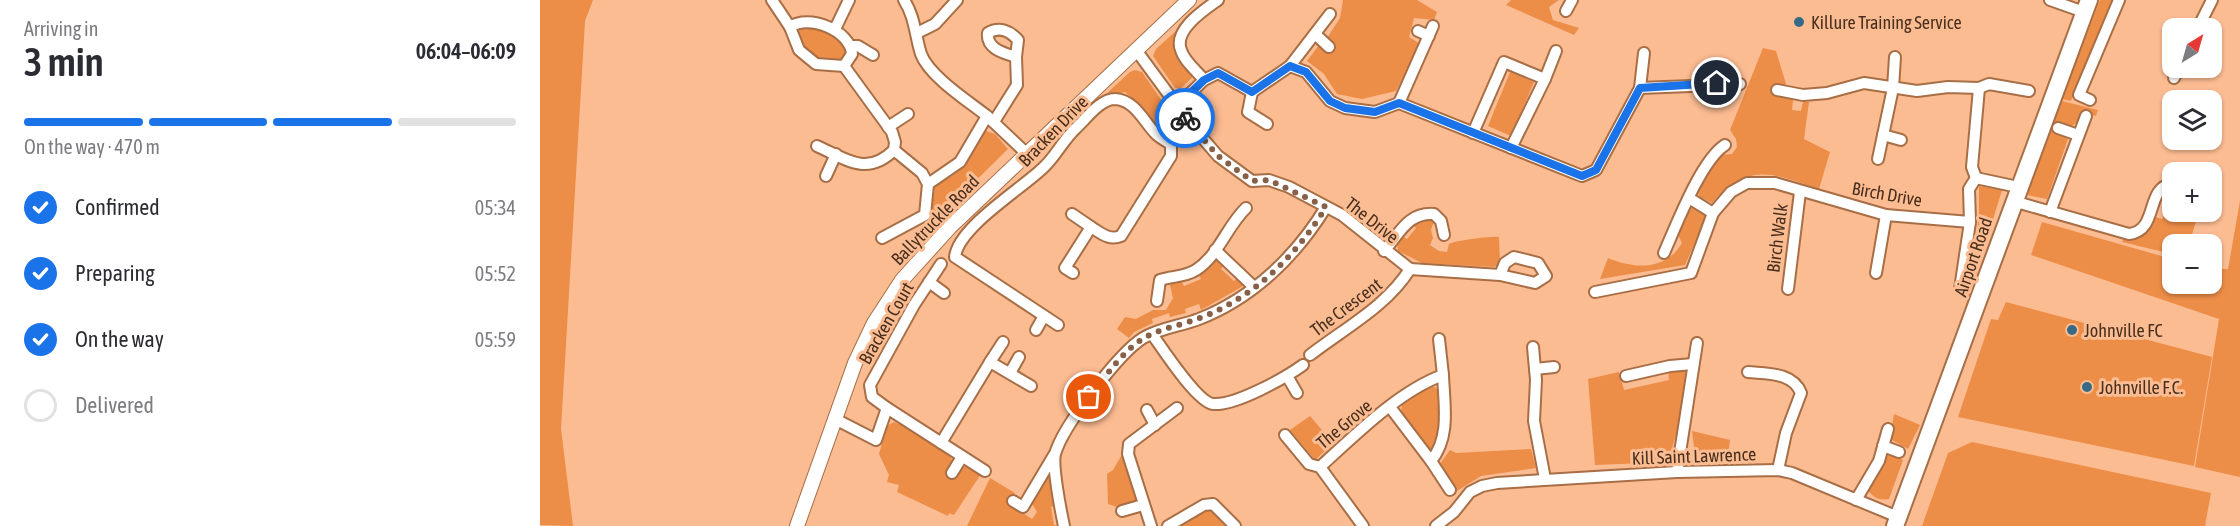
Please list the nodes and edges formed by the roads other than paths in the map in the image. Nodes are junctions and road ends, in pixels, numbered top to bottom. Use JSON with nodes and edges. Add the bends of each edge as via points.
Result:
{"nodes":[{"id":1,"x":772,"y":0,"type":"edge"},
{"id":2,"x":849,"y":0,"type":"edge"},
{"id":3,"x":904,"y":0,"type":"edge"},
{"id":4,"x":957,"y":0,"type":"edge"},
{"id":5,"x":1189,"y":0,"type":"edge"},
{"id":6,"x":1218,"y":0,"type":"edge"},
{"id":7,"x":1572,"y":0,"type":"edge"},
{"id":8,"x":2050,"y":0,"type":"edge"},
{"id":9,"x":2119,"y":0,"type":"edge"},
{"id":10,"x":2212,"y":0,"type":"edge"},
{"id":11,"x":2086,"y":6,"type":"edge"},
{"id":12,"x":1566,"y":11,"type":"dead end"},
{"id":13,"x":1330,"y":14,"type":"dead end"},
{"id":14,"x":2203,"y":18,"type":"edge"},
{"id":15,"x":790,"y":27,"type":"junction"},
{"id":16,"x":835,"y":29,"type":"junction"},
{"id":17,"x":1418,"y":31,"type":"dead end"},
{"id":18,"x":917,"y":33,"type":"junction"},
{"id":19,"x":1315,"y":34,"type":"junction"},
{"id":20,"x":852,"y":46,"type":"junction"},
{"id":21,"x":1329,"y":46,"type":"dead end"},
{"id":22,"x":1136,"y":50,"type":"junction"},
{"id":23,"x":1556,"y":51,"type":"dead end"},
{"id":24,"x":1644,"y":53,"type":"dead end"},
{"id":25,"x":873,"y":55,"type":"dead end"},
{"id":26,"x":1494,"y":56,"type":"dead end"},
{"id":27,"x":1016,"y":57,"type":"dead end"},
{"id":28,"x":1895,"y":57,"type":"dead end"},
{"id":29,"x":1504,"y":62,"type":"junction"},
{"id":30,"x":844,"y":66,"type":"junction"},
{"id":31,"x":1290,"y":66,"type":"junction"},
{"id":32,"x":1545,"y":79,"type":"junction"},
{"id":33,"x":1204,"y":80,"type":"junction"},
{"id":34,"x":1740,"y":84,"type":"dead end"},
{"id":35,"x":1640,"y":88,"type":"junction"},
{"id":36,"x":1893,"y":88,"type":"junction"},
{"id":37,"x":1979,"y":88,"type":"junction"},
{"id":38,"x":1777,"y":90,"type":"dead end"},
{"id":39,"x":2029,"y":91,"type":"dead end"},
{"id":40,"x":1252,"y":92,"type":"junction"},
{"id":41,"x":2090,"y":100,"type":"dead end"},
{"id":42,"x":1399,"y":103,"type":"junction"},
{"id":43,"x":1177,"y":106,"type":"junction"},
{"id":44,"x":908,"y":114,"type":"dead end"},
{"id":45,"x":2086,"y":116,"type":"dead end"},
{"id":46,"x":991,"y":118,"type":"junction"},
{"id":47,"x":1267,"y":124,"type":"dead end"},
{"id":48,"x":1192,"y":126,"type":"junction"},
{"id":49,"x":888,"y":127,"type":"junction"},
{"id":50,"x":2058,"y":128,"type":"dead end"},
{"id":51,"x":1473,"y":133,"type":"junction"},
{"id":52,"x":1883,"y":135,"type":"junction"},
{"id":53,"x":2078,"y":135,"type":"junction"},
{"id":54,"x":1901,"y":140,"type":"dead end"},
{"id":55,"x":1171,"y":144,"type":"junction"},
{"id":56,"x":1725,"y":145,"type":"dead end"},
{"id":57,"x":816,"y":146,"type":"dead end"},
{"id":58,"x":1511,"y":148,"type":"junction"},
{"id":59,"x":894,"y":150,"type":"junction"},
{"id":60,"x":1026,"y":153,"type":"junction"},
{"id":61,"x":836,"y":154,"type":"junction"},
{"id":62,"x":1878,"y":159,"type":"dead end"},
{"id":63,"x":826,"y":176,"type":"dead end"},
{"id":64,"x":1976,"y":178,"type":"junction"},
{"id":65,"x":928,"y":183,"type":"junction"},
{"id":66,"x":2162,"y":188,"type":"edge"},
{"id":67,"x":1800,"y":192,"type":"junction"},
{"id":68,"x":2016,"y":194,"type":"junction"},
{"id":69,"x":1689,"y":198,"type":"junction"},
{"id":70,"x":1326,"y":207,"type":"junction"},
{"id":71,"x":1246,"y":208,"type":"dead end"},
{"id":72,"x":2050,"y":212,"type":"junction"},
{"id":73,"x":1713,"y":213,"type":"junction"},
{"id":74,"x":1072,"y":214,"type":"dead end"},
{"id":75,"x":1886,"y":215,"type":"junction"},
{"id":76,"x":1970,"y":222,"type":"junction"},
{"id":77,"x":1091,"y":226,"type":"junction"},
{"id":78,"x":1444,"y":235,"type":"dead end"},
{"id":79,"x":882,"y":238,"type":"dead end"},
{"id":80,"x":1215,"y":250,"type":"junction"},
{"id":81,"x":1384,"y":251,"type":"junction"},
{"id":82,"x":1664,"y":253,"type":"dead end"},
{"id":83,"x":941,"y":264,"type":"dead end"},
{"id":84,"x":1410,"y":269,"type":"junction"},
{"id":85,"x":1072,"y":273,"type":"dead end"},
{"id":86,"x":1876,"y":273,"type":"dead end"},
{"id":87,"x":1500,"y":275,"type":"dead end"},
{"id":88,"x":929,"y":282,"type":"junction"},
{"id":89,"x":1254,"y":287,"type":"junction"},
{"id":90,"x":1788,"y":289,"type":"dead end"},
{"id":91,"x":1960,"y":289,"type":"dead end"},
{"id":92,"x":944,"y":292,"type":"dead end"},
{"id":93,"x":1595,"y":292,"type":"dead end"},
{"id":94,"x":1157,"y":301,"type":"dead end"},
{"id":95,"x":1044,"y":316,"type":"junction"},
{"id":96,"x":1058,"y":325,"type":"dead end"},
{"id":97,"x":1036,"y":330,"type":"dead end"},
{"id":98,"x":1152,"y":334,"type":"junction"},
{"id":99,"x":1439,"y":339,"type":"dead end"},
{"id":100,"x":1003,"y":342,"type":"dead end"},
{"id":101,"x":1697,"y":343,"type":"dead end"},
{"id":102,"x":1533,"y":347,"type":"dead end"},
{"id":103,"x":1311,"y":355,"type":"dead end"},
{"id":104,"x":1019,"y":357,"type":"dead end"},
{"id":105,"x":990,"y":362,"type":"junction"},
{"id":106,"x":1693,"y":364,"type":"junction"},
{"id":107,"x":1303,"y":365,"type":"dead end"},
{"id":108,"x":1554,"y":367,"type":"dead end"},
{"id":109,"x":1535,"y":369,"type":"junction"},
{"id":110,"x":1748,"y":372,"type":"dead end"},
{"id":111,"x":1010,"y":373,"type":"junction"},
{"id":112,"x":1443,"y":375,"type":"junction"},
{"id":113,"x":1287,"y":376,"type":"junction"},
{"id":114,"x":1626,"y":376,"type":"dead end"},
{"id":115,"x":1031,"y":386,"type":"dead end"},
{"id":116,"x":1297,"y":393,"type":"dead end"},
{"id":117,"x":887,"y":408,"type":"junction"},
{"id":118,"x":1177,"y":408,"type":"dead end"},
{"id":119,"x":1389,"y":408,"type":"junction"},
{"id":120,"x":1147,"y":410,"type":"dead end"},
{"id":121,"x":836,"y":419,"type":"junction"},
{"id":122,"x":1155,"y":425,"type":"junction"},
{"id":123,"x":1888,"y":429,"type":"dead end"},
{"id":124,"x":1285,"y":435,"type":"dead end"},
{"id":125,"x":941,"y":443,"type":"junction"},
{"id":126,"x":1883,"y":446,"type":"junction"},
{"id":127,"x":1899,"y":452,"type":"dead end"},
{"id":128,"x":1054,"y":455,"type":"junction"},
{"id":129,"x":962,"y":457,"type":"junction"},
{"id":130,"x":1431,"y":461,"type":"junction"},
{"id":131,"x":1320,"y":467,"type":"junction"},
{"id":132,"x":1778,"y":470,"type":"junction"},
{"id":133,"x":985,"y":471,"type":"dead end"},
{"id":134,"x":1677,"y":472,"type":"junction"},
{"id":135,"x":952,"y":473,"type":"dead end"},
{"id":136,"x":1545,"y":478,"type":"junction"},
{"id":137,"x":1450,"y":490,"type":"dead end"},
{"id":138,"x":1856,"y":500,"type":"junction"},
{"id":139,"x":1143,"y":505,"type":"junction"},
{"id":140,"x":1122,"y":511,"type":"dead end"},
{"id":141,"x":1033,"y":513,"type":"dead end"},
{"id":142,"x":1896,"y":522,"type":"edge"},
{"id":143,"x":797,"y":526,"type":"edge"},
{"id":144,"x":1064,"y":526,"type":"edge"},
{"id":145,"x":1151,"y":526,"type":"edge"},
{"id":146,"x":1168,"y":526,"type":"edge"},
{"id":147,"x":1235,"y":526,"type":"edge"},
{"id":148,"x":1363,"y":526,"type":"edge"},
{"id":149,"x":1436,"y":526,"type":"edge"}],
"edges":[{"from":1,"to":15,"type":"street"},
{"from":2,"to":16,"type":"street"},
{"from":3,"to":18,"type":"street"},
{"from":4,"to":18,"type":"street","via":[[935,24]]},
{"from":5,"to":22,"type":"street","name":"Ballytruckle Road"},
{"from":6,"to":33,"type":"street","via":[[1185,29],[1180,39],[1182,53]]},
{"from":7,"to":12,"type":"street"},
{"from":8,"to":11,"type":"street"},
{"from":9,"to":41,"type":"street","via":[[2079,95]]},
{"from":10,"to":14,"type":"street"},
{"from":11,"to":68,"type":"main road","name":"Airport Road"},
{"from":13,"to":19,"type":"street"},
{"from":15,"to":16,"type":"street","via":[[802,22]]},
{"from":15,"to":30,"type":"street","via":[[799,50],[816,64]]},
{"from":16,"to":20,"type":"street"},
{"from":17,"to":42,"type":"street","via":[[1431,31]]},
{"from":18,"to":46,"type":"street","via":[[922,56],[945,84]]},
{"from":19,"to":21,"type":"street"},
{"from":19,"to":31,"type":"street"},
{"from":20,"to":25,"type":"street"},
{"from":20,"to":30,"type":"street"},
{"from":22,"to":43,"type":"street","name":"The Drive"},
{"from":22,"to":60,"type":"street","name":"Ballytruckle Road"},
{"from":23,"to":32,"type":"street"},
{"from":24,"to":35,"type":"street"},
{"from":26,"to":29,"type":"street"},
{"from":27,"to":46,"type":"street","via":[[1017,85]]},
{"from":28,"to":36,"type":"street"},
{"from":29,"to":32,"type":"street"},
{"from":29,"to":51,"type":"street"},
{"from":30,"to":49,"type":"street"},
{"from":31,"to":40,"type":"street"},
{"from":31,"to":42,"type":"street","via":[[1306,72],[1330,101],[1345,108],[1375,112]]},
{"from":32,"to":58,"type":"street"},
{"from":33,"to":40,"type":"street","via":[[1218,73]]},
{"from":33,"to":43,"type":"street"},
{"from":34,"to":35,"type":"street"},
{"from":35,"to":58,"type":"street","via":[[1596,170],[1590,174],[1582,176]]},
{"from":36,"to":37,"type":"street","via":[[1917,92]]},
{"from":36,"to":38,"type":"street","via":[[1864,83],[1803,95]]},
{"from":36,"to":52,"type":"street"},
{"from":37,"to":39,"type":"street","via":[[1989,84]]},
{"from":37,"to":64,"type":"street","via":[[1972,167]]},
{"from":40,"to":47,"type":"street","via":[[1248,112]]},
{"from":42,"to":51,"type":"street"},
{"from":43,"to":48,"type":"street","name":"The Drive"},
{"from":44,"to":49,"type":"street"},
{"from":45,"to":53,"type":"street"},
{"from":46,"to":60,"type":"street"},
{"from":46,"to":65,"type":"street","via":[[960,162]]},
{"from":48,"to":55,"type":"street"},
{"from":48,"to":70,"type":"street","name":"The Drive","via":[[1218,156],[1252,181],[1269,180]]},
{"from":49,"to":59,"type":"street"},
{"from":50,"to":53,"type":"street"},
{"from":51,"to":58,"type":"street"},
{"from":52,"to":54,"type":"street"},
{"from":52,"to":62,"type":"street"},
{"from":53,"to":72,"type":"street"},
{"from":55,"to":77,"type":"street","via":[[1171,156],[1121,236],[1108,237]]},
{"from":55,"to":95,"type":"street","name":"Bracken Drive","via":[[1123,101],[1103,103],[1068,136],[1036,175],[973,226],[955,257]]},
{"from":56,"to":69,"type":"street","via":[[1716,151]]},
{"from":57,"to":61,"type":"street"},
{"from":59,"to":61,"type":"street","via":[[876,164],[860,164]]},
{"from":59,"to":65,"type":"street"},
{"from":60,"to":121,"type":"street","name":"Ballytruckle Road","via":[[937,240],[896,289],[861,349]]},
{"from":61,"to":63,"type":"street"},
{"from":64,"to":68,"type":"street"},
{"from":64,"to":76,"type":"street","via":[[1969,189]]},
{"from":65,"to":79,"type":"street","via":[[925,215]]},
{"from":66,"to":72,"type":"street","via":[[2147,223],[2137,233],[2128,234]]},
{"from":67,"to":73,"type":"street","name":"Birch Drive","via":[[1775,183],[1747,183],[1731,192]]},
{"from":67,"to":75,"type":"street","name":"Birch Drive"},
{"from":67,"to":90,"type":"street","name":"Birch Walk"},
{"from":68,"to":72,"type":"street"},
{"from":68,"to":142,"type":"main road","name":"Airport Road"},
{"from":69,"to":73,"type":"street"},
{"from":69,"to":82,"type":"street"},
{"from":70,"to":81,"type":"street","name":"The Drive","via":[[1342,215]]},
{"from":70,"to":89,"type":"street","via":[[1277,271]]},
{"from":71,"to":80,"type":"street"},
{"from":73,"to":93,"type":"street","via":[[1691,273]]},
{"from":74,"to":77,"type":"street"},
{"from":75,"to":76,"type":"street","name":"Birch Drive"},
{"from":75,"to":86,"type":"street"},
{"from":76,"to":91,"type":"street"},
{"from":77,"to":85,"type":"street","via":[[1065,268]]},
{"from":78,"to":81,"type":"street","via":[[1441,221],[1434,214],[1423,213],[1409,219]]},
{"from":80,"to":89,"type":"street"},
{"from":80,"to":94,"type":"street","via":[[1198,268],[1160,280]]},
{"from":81,"to":84,"type":"street","name":"The Drive"},
{"from":83,"to":88,"type":"street","name":"Bracken Court"},
{"from":84,"to":87,"type":"street"},
{"from":84,"to":103,"type":"street","name":"The Crescent","via":[[1399,287],[1381,303]]},
{"from":88,"to":92,"type":"street","name":"Bracken Court"},
{"from":88,"to":117,"type":"street","name":"Bracken Court","via":[[870,385],[872,397]]},
{"from":89,"to":98,"type":"street","via":[[1231,304]]},
{"from":95,"to":96,"type":"street","name":"Bracken Drive"},
{"from":95,"to":97,"type":"street"},
{"from":98,"to":113,"type":"street","via":[[1204,400],[1214,404],[1249,394]]},
{"from":98,"to":128,"type":"street","via":[[1128,349],[1089,397]]},
{"from":99,"to":112,"type":"street"},
{"from":100,"to":105,"type":"street"},
{"from":101,"to":106,"type":"street"},
{"from":102,"to":109,"type":"street"},
{"from":104,"to":111,"type":"street"},
{"from":105,"to":111,"type":"street"},
{"from":105,"to":125,"type":"street"},
{"from":106,"to":114,"type":"street"},
{"from":106,"to":134,"type":"street"},
{"from":107,"to":113,"type":"street"},
{"from":108,"to":109,"type":"street"},
{"from":109,"to":136,"type":"street","via":[[1534,421]]},
{"from":110,"to":132,"type":"street","via":[[1783,376],[1795,382],[1802,393],[1786,433]]},
{"from":111,"to":115,"type":"street"},
{"from":112,"to":119,"type":"street","name":"The Grove"},
{"from":112,"to":130,"type":"street","via":[[1445,431],[1442,448]]},
{"from":113,"to":116,"type":"street"},
{"from":117,"to":121,"type":"street","via":[[876,440]]},
{"from":117,"to":125,"type":"street","name":"Bracken Court"},
{"from":118,"to":122,"type":"street"},
{"from":119,"to":130,"type":"street","name":"The Grove"},
{"from":119,"to":131,"type":"street","name":"The Grove"},
{"from":120,"to":122,"type":"street"},
{"from":121,"to":143,"type":"street","name":"Ballytruckle Road"},
{"from":122,"to":139,"type":"street","via":[[1129,444],[1128,454]]},
{"from":123,"to":126,"type":"street"},
{"from":124,"to":131,"type":"street","name":"The Grove","via":[[1309,464]]},
{"from":125,"to":129,"type":"street","name":"Bracken Court"},
{"from":126,"to":127,"type":"street"},
{"from":126,"to":138,"type":"street"},
{"from":128,"to":141,"type":"street","via":[[1018,504]]},
{"from":128,"to":144,"type":"street"},
{"from":129,"to":133,"type":"street","name":"Bracken Court"},
{"from":129,"to":135,"type":"street"},
{"from":130,"to":137,"type":"street","name":"The Grove"},
{"from":131,"to":148,"type":"street","name":"The Grove"},
{"from":132,"to":134,"type":"street","name":"Kill Saint Lawrence"},
{"from":132,"to":138,"type":"street","name":"Kill Saint Lawrence"},
{"from":134,"to":136,"type":"street","name":"Kill Saint Lawrence"},
{"from":136,"to":149,"type":"street","name":"Kill Saint Lawrence","via":[[1482,486],[1470,492]]},
{"from":138,"to":142,"type":"street","name":"Kill Saint Lawrence"},
{"from":139,"to":140,"type":"street"},
{"from":139,"to":145,"type":"street"},
{"from":146,"to":147,"type":"street","via":[[1204,505],[1213,504]]}]}
